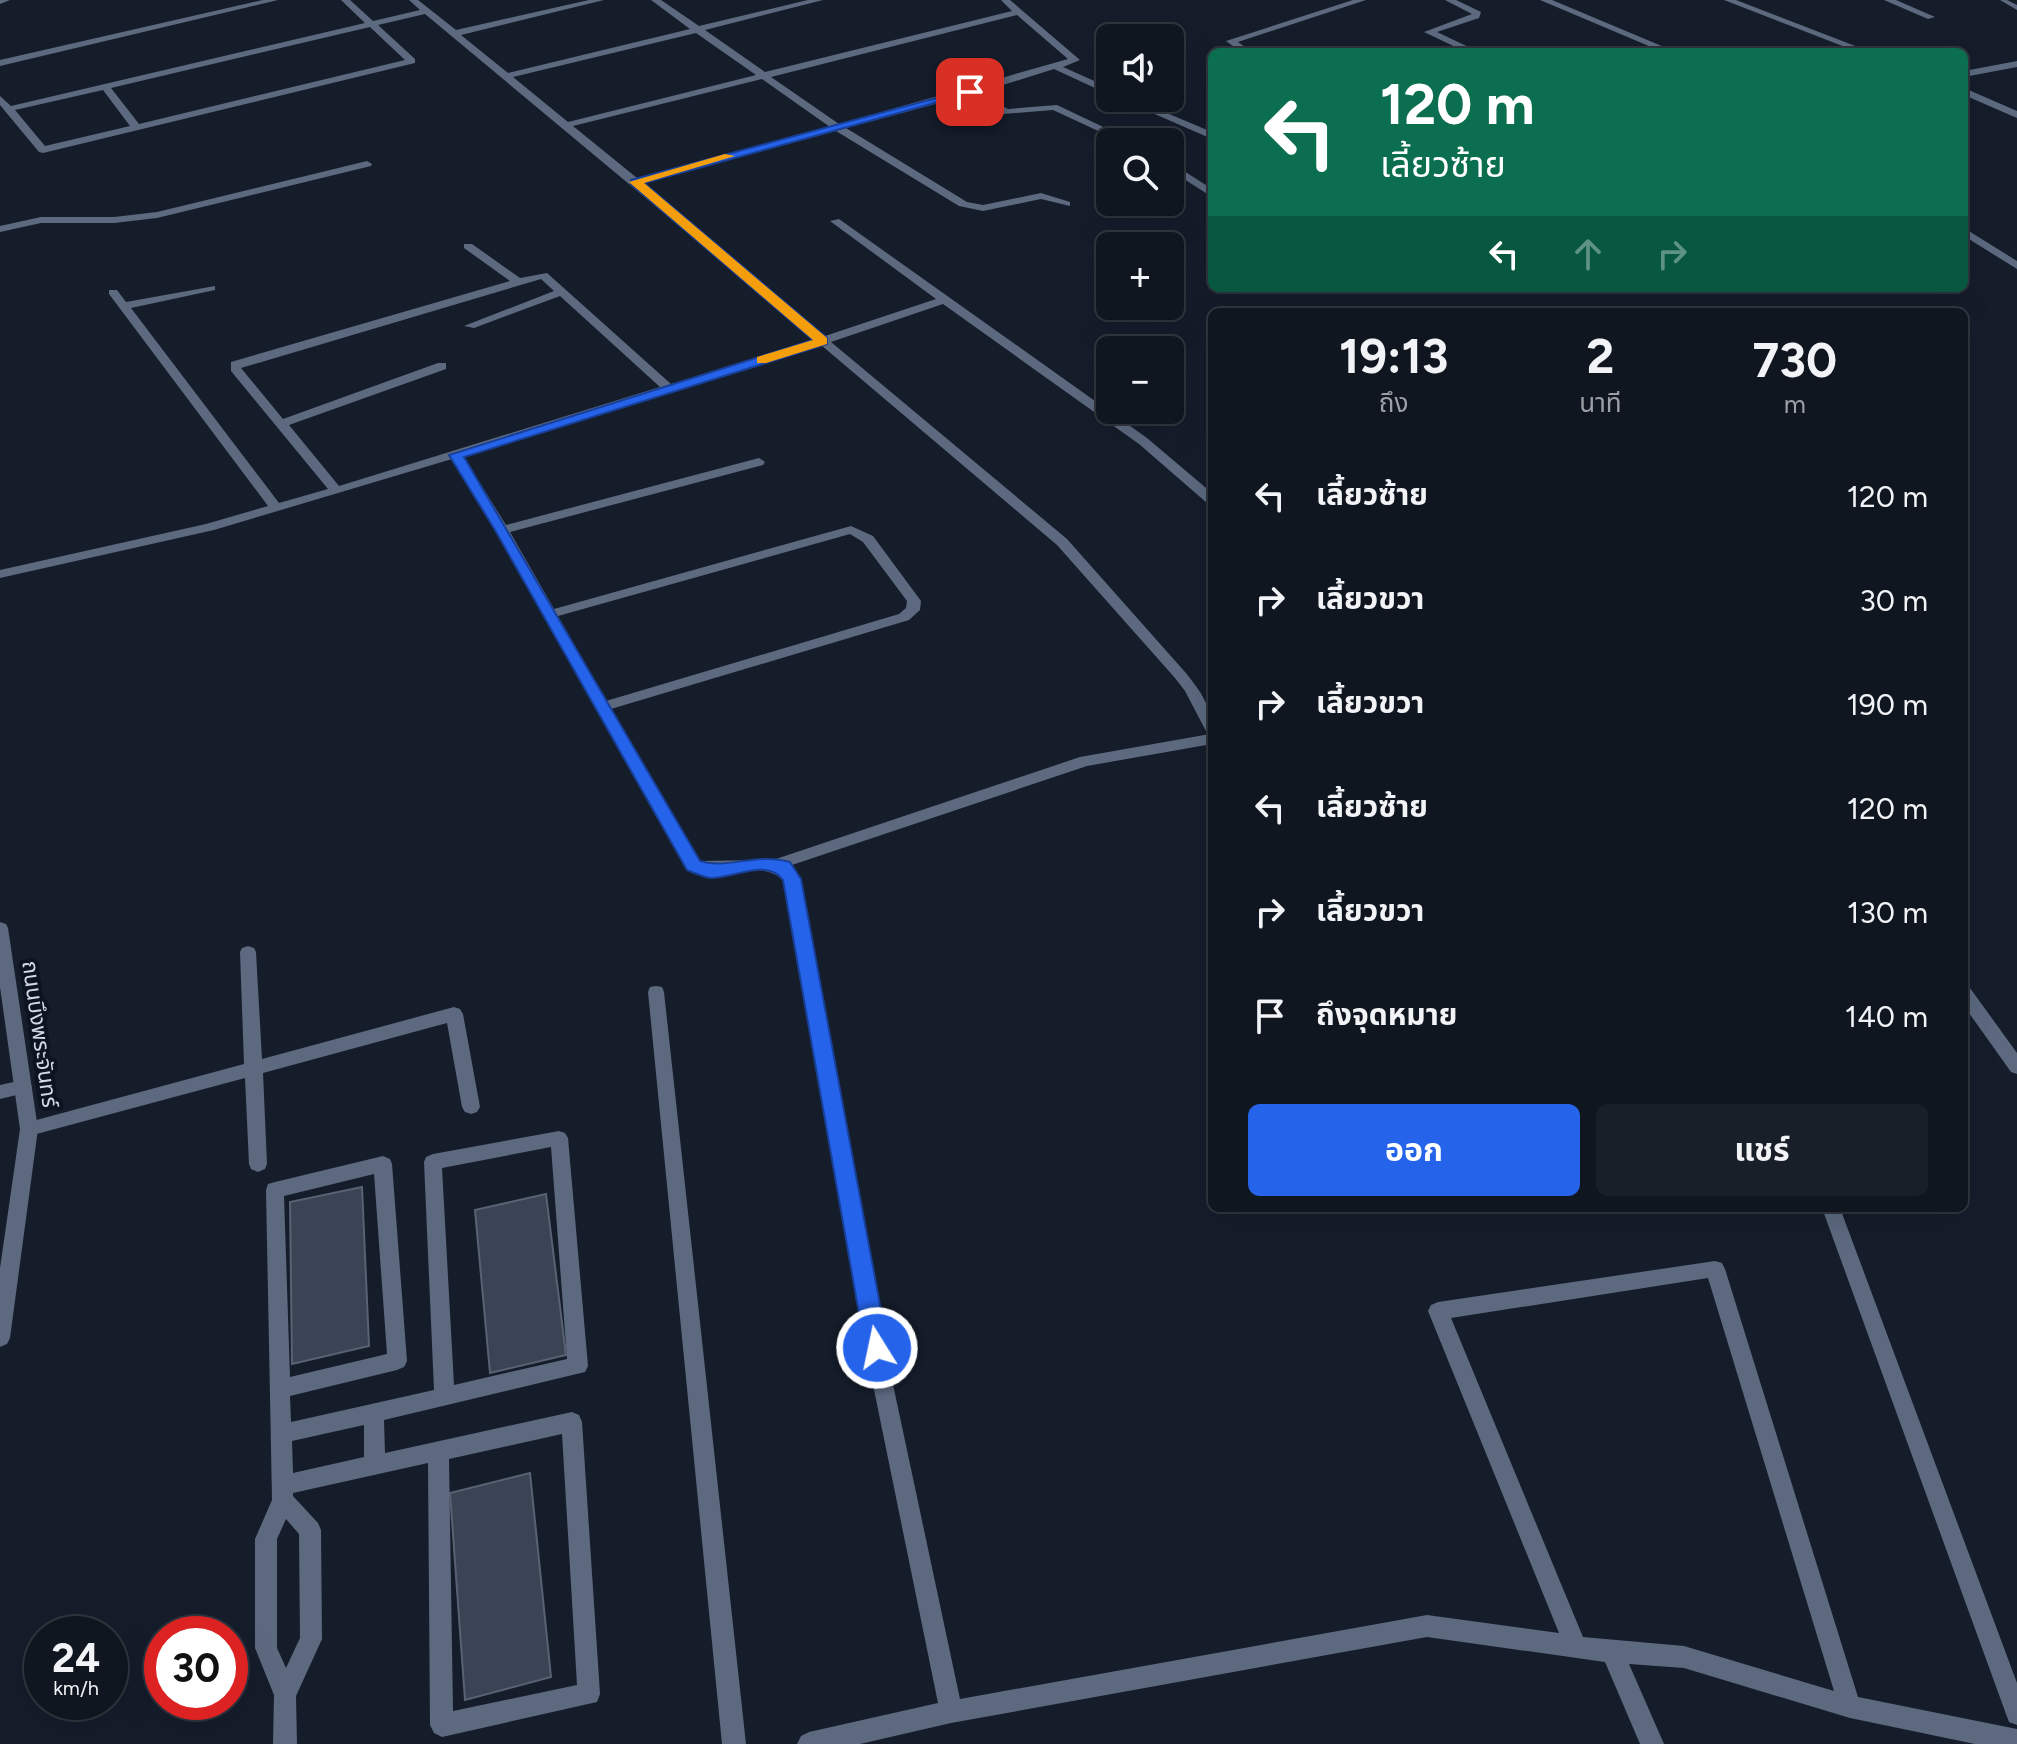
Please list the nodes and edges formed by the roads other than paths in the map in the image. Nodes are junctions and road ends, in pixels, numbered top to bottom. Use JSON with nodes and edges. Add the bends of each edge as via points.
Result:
{"nodes":[{"id":1,"x":6,"y":0,"type":"edge"},
{"id":2,"x":274,"y":0,"type":"edge"},
{"id":3,"x":345,"y":0,"type":"edge"},
{"id":4,"x":413,"y":0,"type":"edge"},
{"id":5,"x":600,"y":0,"type":"edge"},
{"id":6,"x":655,"y":0,"type":"edge"},
{"id":7,"x":819,"y":0,"type":"edge"},
{"id":8,"x":1005,"y":0,"type":"edge"},
{"id":9,"x":1362,"y":0,"type":"edge"},
{"id":10,"x":1449,"y":0,"type":"edge"},
{"id":11,"x":1544,"y":0,"type":"edge"},
{"id":12,"x":1728,"y":0,"type":"edge"},
{"id":13,"x":1888,"y":0,"type":"edge"},
{"id":14,"x":2003,"y":0,"type":"edge"},
{"id":15,"x":0,"y":1,"type":"edge"},
{"id":16,"x":2017,"y":8,"type":"edge"},
{"id":17,"x":427,"y":11,"type":"junction"},
{"id":18,"x":1017,"y":12,"type":"junction"},
{"id":19,"x":1931,"y":17,"type":"dead end"},
{"id":20,"x":373,"y":25,"type":"junction"},
{"id":21,"x":696,"y":30,"type":"junction"},
{"id":22,"x":456,"y":33,"type":"junction"},
{"id":23,"x":1241,"y":48,"type":"edge"},
{"id":24,"x":1465,"y":48,"type":"edge"},
{"id":25,"x":1661,"y":48,"type":"edge"},
{"id":26,"x":1855,"y":48,"type":"edge"},
{"id":27,"x":0,"y":63,"type":"edge"},
{"id":28,"x":2017,"y":64,"type":"edge"},
{"id":29,"x":1056,"y":67,"type":"junction"},
{"id":30,"x":1968,"y":73,"type":"edge"},
{"id":31,"x":763,"y":75,"type":"junction"},
{"id":32,"x":505,"y":76,"type":"junction"},
{"id":33,"x":1096,"y":86,"type":"edge"},
{"id":34,"x":106,"y":87,"type":"junction"},
{"id":35,"x":970,"y":92,"type":"junction"},
{"id":36,"x":1968,"y":93,"type":"edge"},
{"id":37,"x":0,"y":99,"type":"edge"},
{"id":38,"x":9,"y":109,"type":"junction"},
{"id":39,"x":1156,"y":112,"type":"edge"},
{"id":40,"x":2017,"y":115,"type":"edge"},
{"id":41,"x":567,"y":125,"type":"junction"},
{"id":42,"x":837,"y":127,"type":"junction"},
{"id":43,"x":137,"y":128,"type":"junction"},
{"id":44,"x":1100,"y":128,"type":"edge"},
{"id":45,"x":1208,"y":134,"type":"edge"},
{"id":46,"x":367,"y":164,"type":"dead end"},
{"id":47,"x":1184,"y":175,"type":"edge"},
{"id":48,"x":635,"y":182,"type":"junction"},
{"id":49,"x":1208,"y":191,"type":"edge"},
{"id":50,"x":1066,"y":204,"type":"dead end"},
{"id":51,"x":835,"y":221,"type":"dead end"},
{"id":52,"x":0,"y":229,"type":"edge"},
{"id":53,"x":1968,"y":234,"type":"edge"},
{"id":54,"x":468,"y":246,"type":"dead end"},
{"id":55,"x":2017,"y":266,"type":"edge"},
{"id":56,"x":517,"y":281,"type":"junction"},
{"id":57,"x":211,"y":288,"type":"dead end"},
{"id":58,"x":563,"y":291,"type":"junction"},
{"id":59,"x":113,"y":292,"type":"dead end"},
{"id":60,"x":943,"y":300,"type":"junction"},
{"id":61,"x":124,"y":306,"type":"junction"},
{"id":62,"x":470,"y":326,"type":"dead end"},
{"id":63,"x":822,"y":341,"type":"junction"},
{"id":64,"x":442,"y":366,"type":"dead end"},
{"id":65,"x":668,"y":388,"type":"junction"},
{"id":66,"x":281,"y":424,"type":"junction"},
{"id":67,"x":456,"y":455,"type":"junction"},
{"id":68,"x":759,"y":462,"type":"dead end"},
{"id":69,"x":336,"y":491,"type":"junction"},
{"id":70,"x":1208,"y":496,"type":"edge"},
{"id":71,"x":276,"y":508,"type":"junction"},
{"id":72,"x":502,"y":530,"type":"junction"},
{"id":73,"x":0,"y":574,"type":"edge"},
{"id":74,"x":550,"y":614,"type":"junction"},
{"id":75,"x":602,"y":707,"type":"junction"},
{"id":76,"x":1208,"y":722,"type":"edge"},
{"id":77,"x":1208,"y":740,"type":"edge"},
{"id":78,"x":774,"y":865,"type":"junction"},
{"id":79,"x":0,"y":928,"type":"edge"},
{"id":80,"x":248,"y":952,"type":"dead end"},
{"id":81,"x":656,"y":992,"type":"dead end"},
{"id":82,"x":1968,"y":999,"type":"edge"},
{"id":83,"x":255,"y":1065,"type":"junction"},
{"id":84,"x":2017,"y":1067,"type":"edge"},
{"id":85,"x":23,"y":1087,"type":"junction"},
{"id":86,"x":0,"y":1092,"type":"edge"},
{"id":87,"x":471,"y":1107,"type":"dead end"},
{"id":88,"x":29,"y":1129,"type":"junction"},
{"id":89,"x":258,"y":1164,"type":"dead end"},
{"id":90,"x":1832,"y":1212,"type":"edge"},
{"id":91,"x":0,"y":1338,"type":"edge"},
{"id":92,"x":280,"y":1389,"type":"junction"},
{"id":93,"x":444,"y":1397,"type":"junction"},
{"id":94,"x":374,"y":1413,"type":"junction"},
{"id":95,"x":282,"y":1434,"type":"junction"},
{"id":96,"x":438,"y":1451,"type":"junction"},
{"id":97,"x":375,"y":1465,"type":"junction"},
{"id":98,"x":283,"y":1493,"type":"junction"},
{"id":99,"x":1575,"y":1645,"type":"junction"},
{"id":100,"x":1612,"y":1652,"type":"junction"},
{"id":101,"x":285,"y":1695,"type":"junction"},
{"id":102,"x":1850,"y":1707,"type":"junction"},
{"id":103,"x":951,"y":1712,"type":"junction"},
{"id":104,"x":2017,"y":1714,"type":"edge"},
{"id":105,"x":2017,"y":1741,"type":"edge"},
{"id":106,"x":285,"y":1744,"type":"edge"},
{"id":107,"x":734,"y":1744,"type":"edge"},
{"id":108,"x":809,"y":1744,"type":"edge"},
{"id":109,"x":1652,"y":1744,"type":"edge"}],
"edges":[{"from":1,"to":15,"type":"street"},
{"from":2,"to":27,"type":"street"},
{"from":3,"to":20,"type":"street"},
{"from":4,"to":17,"type":"street"},
{"from":5,"to":22,"type":"street"},
{"from":6,"to":21,"type":"street"},
{"from":7,"to":21,"type":"street"},
{"from":8,"to":18,"type":"street"},
{"from":9,"to":23,"type":"street","via":[[1231,41]]},
{"from":10,"to":24,"type":"street","via":[[1476,16],[1429,32]]},
{"from":11,"to":25,"type":"street"},
{"from":12,"to":26,"type":"street"},
{"from":13,"to":19,"type":"street"},
{"from":14,"to":16,"type":"lane"},
{"from":17,"to":20,"type":"street"},
{"from":17,"to":22,"type":"street"},
{"from":18,"to":29,"type":"street","via":[[1074,56],[1073,62]]},
{"from":18,"to":31,"type":"street"},
{"from":20,"to":34,"type":"street"},
{"from":20,"to":43,"type":"street","via":[[412,61]]},
{"from":21,"to":31,"type":"street"},
{"from":21,"to":32,"type":"street"},
{"from":22,"to":32,"type":"street"},
{"from":28,"to":30,"type":"street"},
{"from":29,"to":33,"type":"street"},
{"from":29,"to":35,"type":"street"},
{"from":31,"to":41,"type":"street"},
{"from":31,"to":42,"type":"street"},
{"from":32,"to":41,"type":"street"},
{"from":34,"to":38,"type":"street"},
{"from":34,"to":43,"type":"street"},
{"from":35,"to":42,"type":"street"},
{"from":35,"to":44,"type":"street","via":[[1006,112],[1054,107]]},
{"from":36,"to":40,"type":"street"},
{"from":37,"to":38,"type":"street"},
{"from":38,"to":43,"type":"street","via":[[43,150]]},
{"from":39,"to":45,"type":"street"},
{"from":41,"to":48,"type":"street"},
{"from":42,"to":48,"type":"street"},
{"from":42,"to":50,"type":"street","via":[[972,208],[1039,196]]},
{"from":46,"to":52,"type":"street","via":[[157,215],[41,220]]},
{"from":47,"to":49,"type":"street"},
{"from":48,"to":63,"type":"street"},
{"from":51,"to":60,"type":"street"},
{"from":53,"to":55,"type":"street"},
{"from":54,"to":56,"type":"street"},
{"from":56,"to":58,"type":"street","via":[[543,275]]},
{"from":56,"to":66,"type":"street","via":[[235,364]]},
{"from":57,"to":61,"type":"street"},
{"from":58,"to":62,"type":"street"},
{"from":58,"to":65,"type":"street"},
{"from":59,"to":61,"type":"street"},
{"from":60,"to":63,"type":"street"},
{"from":60,"to":70,"type":"street","via":[[1143,441]]},
{"from":61,"to":71,"type":"street"},
{"from":63,"to":65,"type":"street"},
{"from":63,"to":76,"type":"street","via":[[1062,542],[1180,675]]},
{"from":64,"to":66,"type":"street"},
{"from":65,"to":67,"type":"street"},
{"from":66,"to":69,"type":"street"},
{"from":67,"to":69,"type":"street"},
{"from":67,"to":72,"type":"street"},
{"from":68,"to":72,"type":"street"},
{"from":69,"to":71,"type":"street"},
{"from":71,"to":73,"type":"street"},
{"from":72,"to":74,"type":"street"},
{"from":74,"to":75,"type":"street"},
{"from":74,"to":75,"type":"street","via":[[851,530],[868,539],[914,601],[904,617]]},
{"from":75,"to":78,"type":"street","via":[[693,866],[710,871]]},
{"from":77,"to":78,"type":"street","via":[[1085,761]]},
{"from":78,"to":103,"type":"street","via":[[792,879],[881,1375]]},
{"from":79,"to":85,"type":"street","name":"ถนนบึงพระจันทร์"},
{"from":80,"to":83,"type":"street"},
{"from":81,"to":107,"type":"street"},
{"from":82,"to":84,"type":"street"},
{"from":83,"to":87,"type":"street","via":[[454,1014]]},
{"from":83,"to":88,"type":"street"},
{"from":83,"to":89,"type":"street"},
{"from":85,"to":86,"type":"street"},
{"from":85,"to":88,"type":"street","name":"ถนนบึงพระจันทร์"},
{"from":88,"to":91,"type":"street","name":"ถนนบึงพระจันทร์"},
{"from":90,"to":104,"type":"street"},
{"from":92,"to":92,"type":"street","via":[[275,1190],[383,1164],[397,1361]]},
{"from":92,"to":95,"type":"street"},
{"from":93,"to":93,"type":"street","via":[[578,1366],[559,1138],[433,1162]]},
{"from":93,"to":94,"type":"street"},
{"from":94,"to":95,"type":"street"},
{"from":94,"to":97,"type":"street"},
{"from":95,"to":98,"type":"street"},
{"from":96,"to":96,"type":"street","via":[[572,1422],[589,1694],[442,1725]]},
{"from":96,"to":97,"type":"street"},
{"from":97,"to":98,"type":"street"},
{"from":98,"to":101,"type":"street","via":[[266,1539],[266,1648]]},
{"from":98,"to":101,"type":"street","via":[[310,1530],[311,1639]]},
{"from":99,"to":100,"type":"street"},
{"from":99,"to":102,"type":"street","via":[[1438,1311],[1715,1269]]},
{"from":99,"to":103,"type":"street","via":[[1427,1626]]},
{"from":100,"to":102,"type":"street","via":[[1684,1657]]},
{"from":100,"to":109,"type":"street"},
{"from":101,"to":106,"type":"street"},
{"from":102,"to":105,"type":"street"},
{"from":103,"to":108,"type":"street"}]}
